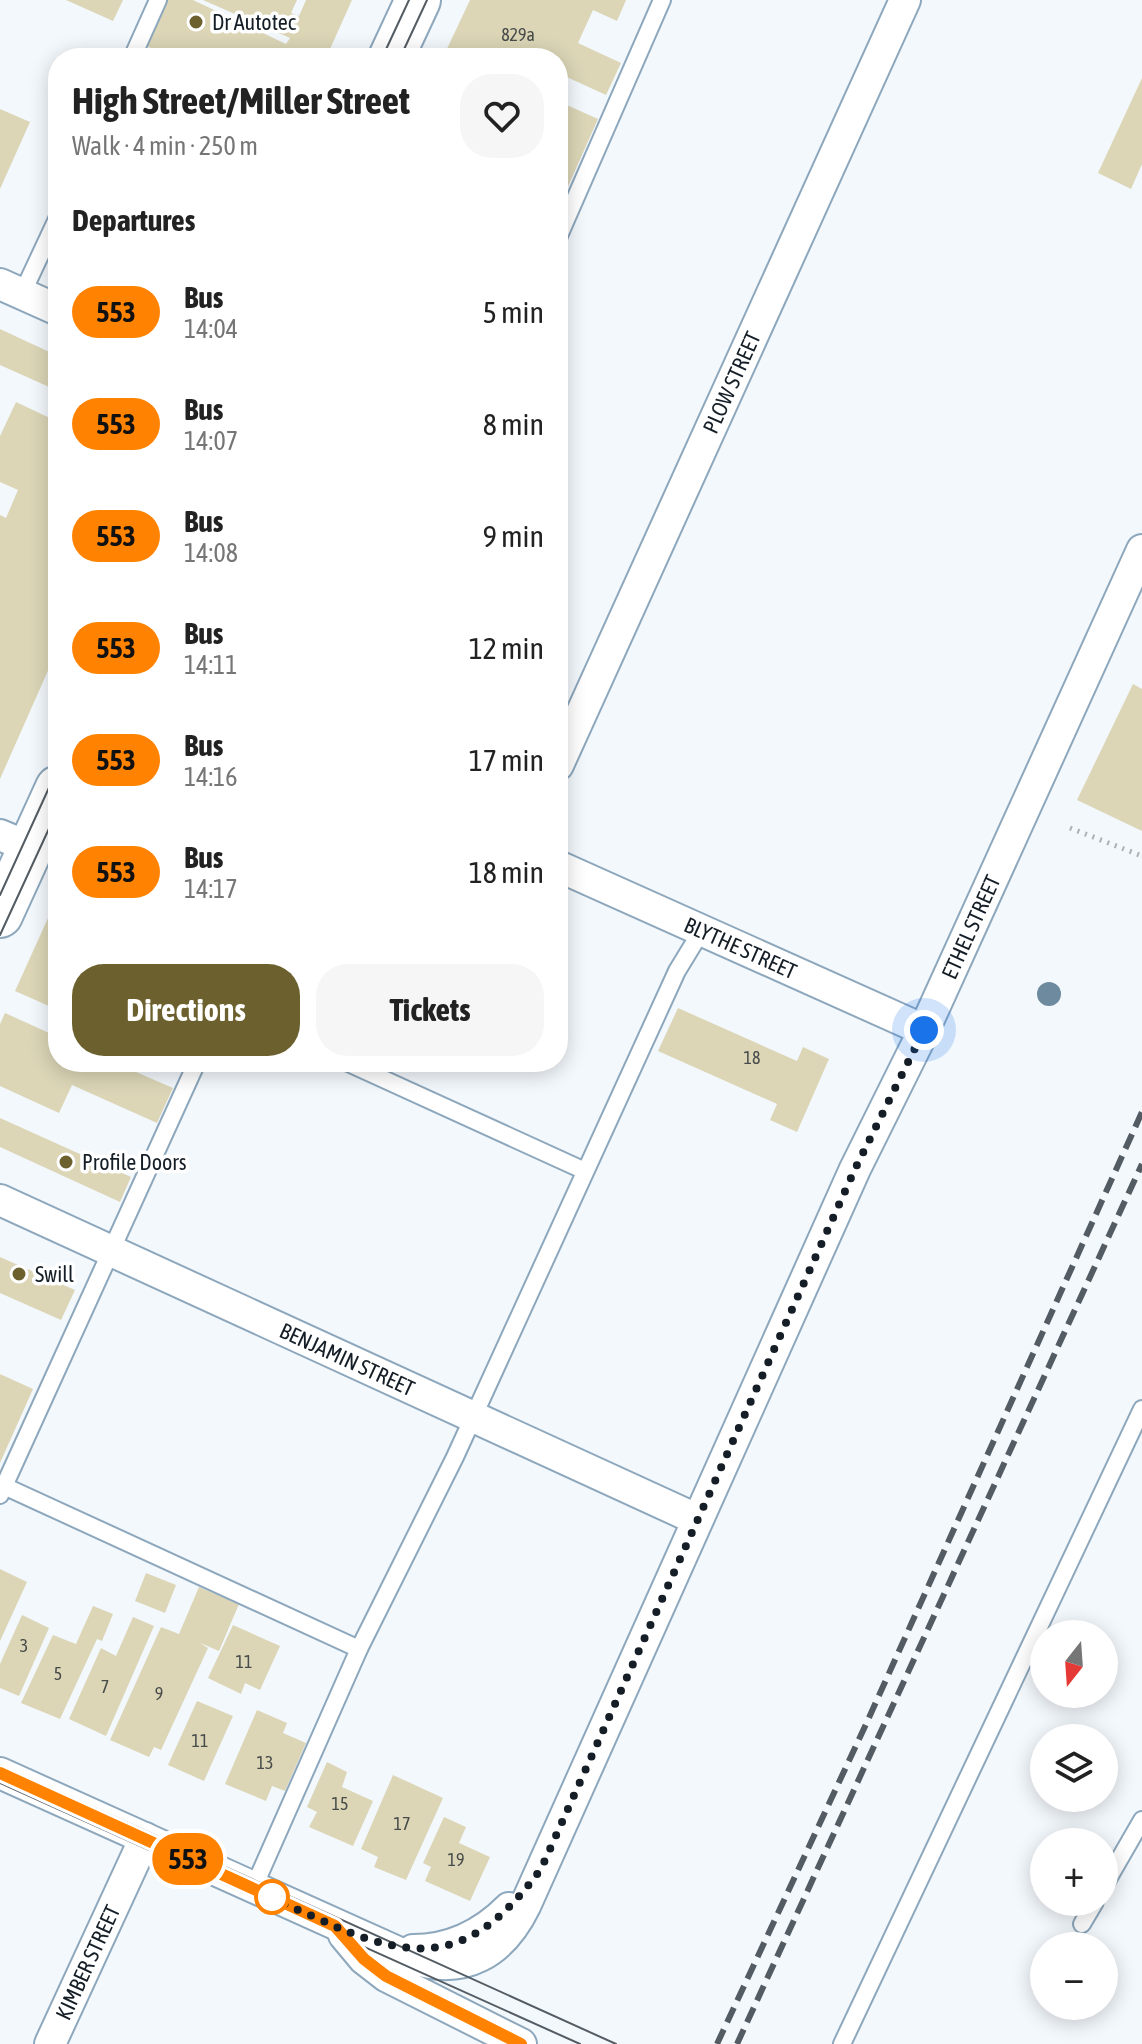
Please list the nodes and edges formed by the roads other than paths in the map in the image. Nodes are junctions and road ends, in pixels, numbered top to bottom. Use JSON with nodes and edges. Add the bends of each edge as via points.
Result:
{"nodes":[{"id":1,"x":158,"y":0,"type":"edge"},
{"id":2,"x":418,"y":0,"type":"edge"},
{"id":3,"x":662,"y":0,"type":"edge"},
{"id":4,"x":905,"y":0,"type":"edge"},
{"id":5,"x":136,"y":48,"type":"edge"},
{"id":6,"x":396,"y":48,"type":"edge"},
{"id":7,"x":568,"y":215,"type":"edge"},
{"id":8,"x":48,"y":232,"type":"edge"},
{"id":9,"x":11,"y":289,"type":"edge"},
{"id":10,"x":48,"y":306,"type":"edge"},
{"id":11,"x":1142,"y":550,"type":"edge"},
{"id":12,"x":568,"y":743,"type":"edge"},
{"id":13,"x":48,"y":801,"type":"edge"},
{"id":14,"x":15,"y":842,"type":"edge"},
{"id":15,"x":568,"y":870,"type":"edge"},
{"id":16,"x":4,"y":895,"type":"edge"},
{"id":17,"x":702,"y":930,"type":"junction"},
{"id":18,"x":924,"y":1030,"type":"junction"},
{"id":19,"x":192,"y":1072,"type":"edge"},
{"id":20,"x":368,"y":1072,"type":"edge"},
{"id":21,"x":585,"y":1171,"type":"junction"},
{"id":22,"x":0,"y":1200,"type":"edge"},
{"id":23,"x":110,"y":1250,"type":"junction"},
{"id":24,"x":1142,"y":1409,"type":"edge"},
{"id":25,"x":473,"y":1417,"type":"junction"},
{"id":26,"x":2,"y":1490,"type":"edge"},
{"id":27,"x":696,"y":1519,"type":"junction"},
{"id":28,"x":359,"y":1649,"type":"junction"},
{"id":29,"x":0,"y":1773,"type":"edge"},
{"id":30,"x":1142,"y":1820,"type":"edge"},
{"id":31,"x":145,"y":1838,"type":"junction"},
{"id":32,"x":1118,"y":1862,"type":"edge"},
{"id":33,"x":541,"y":1869,"type":"junction"},
{"id":34,"x":253,"y":1889,"type":"junction"},
{"id":35,"x":1087,"y":1916,"type":"edge"},
{"id":36,"x":1082,"y":1924,"type":"dead end"},
{"id":37,"x":335,"y":1926,"type":"junction"},
{"id":38,"x":363,"y":1938,"type":"junction"},
{"id":39,"x":50,"y":2044,"type":"edge"},
{"id":40,"x":521,"y":2044,"type":"edge"},
{"id":41,"x":842,"y":2044,"type":"edge"}],
"edges":[{"from":1,"to":5,"type":"lane"},
{"from":2,"to":6,"type":"main road"},
{"from":3,"to":7,"type":"lane"},
{"from":4,"to":12,"type":"street","name":"PLOW STREET"},
{"from":8,"to":9,"type":"lane"},
{"from":9,"to":10,"type":"street"},
{"from":11,"to":18,"type":"street","name":"ETHEL STREET"},
{"from":13,"to":14,"type":"main road"},
{"from":14,"to":16,"type":"main road"},
{"from":15,"to":17,"type":"street","name":"BLYTHE STREET"},
{"from":17,"to":18,"type":"street","name":"BLYTHE STREET"},
{"from":17,"to":21,"type":"lane","via":[[677,971]]},
{"from":18,"to":27,"type":"street","name":"ETHEL STREET"},
{"from":19,"to":23,"type":"lane"},
{"from":20,"to":21,"type":"lane"},
{"from":21,"to":25,"type":"lane"},
{"from":22,"to":23,"type":"street","name":"BENJAMIN STREET"},
{"from":23,"to":25,"type":"street","name":"BENJAMIN STREET"},
{"from":23,"to":26,"type":"lane"},
{"from":24,"to":41,"type":"lane"},
{"from":25,"to":27,"type":"street","name":"BENJAMIN STREET"},
{"from":25,"to":28,"type":"lane"},
{"from":26,"to":28,"type":"lane"},
{"from":27,"to":33,"type":"street","name":"ETHEL STREET"},
{"from":28,"to":34,"type":"lane"},
{"from":29,"to":31,"type":"street"},
{"from":30,"to":32,"type":"lane"},
{"from":31,"to":34,"type":"street"},
{"from":31,"to":39,"type":"street","name":"KIMBER STREET"},
{"from":33,"to":38,"type":"street","name":"ETHEL STREET","via":[[484,1930],[462,1941],[409,1950]]},
{"from":33,"to":38,"type":"street","name":"ETHEL STREET","via":[[511,1930],[486,1954],[458,1964],[423,1963]]},
{"from":34,"to":37,"type":"street"},
{"from":35,"to":36,"type":"lane"},
{"from":37,"to":38,"type":"street"},
{"from":37,"to":40,"type":"street","via":[[386,1976]]}]}
